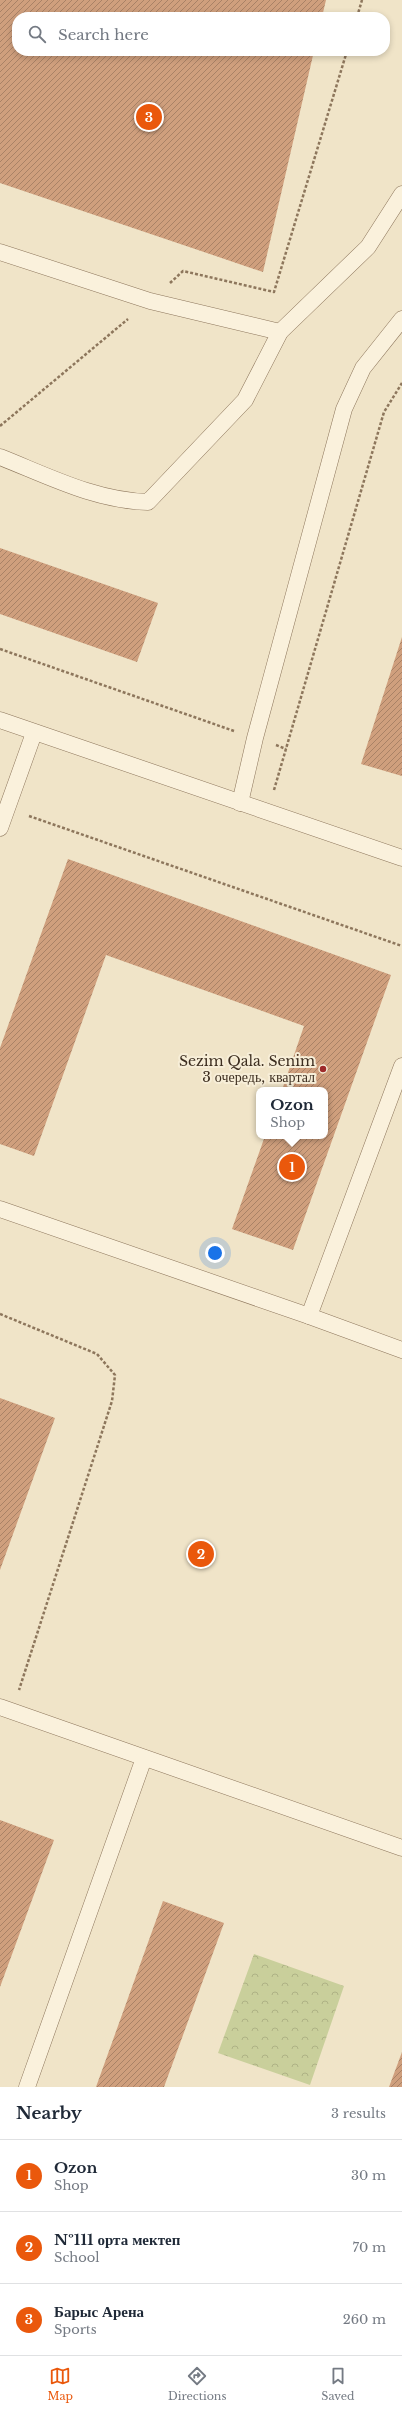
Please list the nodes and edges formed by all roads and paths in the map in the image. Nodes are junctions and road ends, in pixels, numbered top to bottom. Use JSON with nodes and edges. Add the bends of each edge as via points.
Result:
{"nodes":[{"id":1,"x":362,"y":0,"type":"edge"},
{"id":2,"x":358,"y":12,"type":"edge"},
{"id":3,"x":345,"y":56,"type":"edge"},
{"id":4,"x":402,"y":194,"type":"edge"},
{"id":5,"x":0,"y":252,"type":"edge"},
{"id":6,"x":150,"y":301,"type":"junction"},
{"id":7,"x":402,"y":319,"type":"edge"},
{"id":8,"x":280,"y":332,"type":"junction"},
{"id":9,"x":402,"y":383,"type":"edge"},
{"id":10,"x":0,"y":426,"type":"edge"},
{"id":11,"x":0,"y":457,"type":"edge"},
{"id":12,"x":0,"y":649,"type":"edge"},
{"id":13,"x":0,"y":720,"type":"edge"},
{"id":14,"x":34,"y":733,"type":"junction"},
{"id":15,"x":255,"y":738,"type":"junction"},
{"id":16,"x":286,"y":749,"type":"junction"},
{"id":17,"x":240,"y":803,"type":"junction"},
{"id":18,"x":7,"y":808,"type":"junction"},
{"id":19,"x":268,"y":812,"type":"junction"},
{"id":20,"x":0,"y":828,"type":"edge"},
{"id":21,"x":402,"y":858,"type":"edge"},
{"id":22,"x":402,"y":946,"type":"edge"},
{"id":23,"x":402,"y":1066,"type":"edge"},
{"id":24,"x":0,"y":1209,"type":"edge"},
{"id":25,"x":0,"y":1314,"type":"edge"},
{"id":26,"x":309,"y":1316,"type":"junction"},
{"id":27,"x":402,"y":1350,"type":"edge"},
{"id":28,"x":6,"y":1709,"type":"edge"},
{"id":29,"x":144,"y":1758,"type":"junction"},
{"id":30,"x":402,"y":1848,"type":"edge"},
{"id":31,"x":27,"y":2087,"type":"edge"}],
"edges":[{"from":1,"to":2,"type":"path"},
{"from":3,"to":6,"type":"path","via":[[274,292],[183,271]]},
{"from":4,"to":8,"type":"lane","via":[[368,247]]},
{"from":5,"to":6,"type":"lane"},
{"from":6,"to":8,"type":"lane"},
{"from":6,"to":10,"type":"path"},
{"from":7,"to":15,"type":"lane","via":[[363,368],[344,409]]},
{"from":8,"to":11,"type":"lane","via":[[245,400],[148,502],[126,502],[91,493]]},
{"from":9,"to":16,"type":"path","via":[[384,412]]},
{"from":12,"to":15,"type":"path"},
{"from":13,"to":14,"type":"lane"},
{"from":14,"to":17,"type":"lane"},
{"from":14,"to":18,"type":"lane"},
{"from":15,"to":16,"type":"path"},
{"from":15,"to":17,"type":"lane"},
{"from":16,"to":19,"type":"path"},
{"from":17,"to":19,"type":"lane"},
{"from":18,"to":20,"type":"lane"},
{"from":18,"to":22,"type":"path"},
{"from":19,"to":21,"type":"lane"},
{"from":23,"to":26,"type":"lane"},
{"from":24,"to":26,"type":"lane"},
{"from":25,"to":28,"type":"path","via":[[97,1354],[115,1375],[112,1400]]},
{"from":26,"to":27,"type":"lane"},
{"from":28,"to":29,"type":"lane"},
{"from":29,"to":30,"type":"lane"},
{"from":29,"to":31,"type":"lane"}]}
